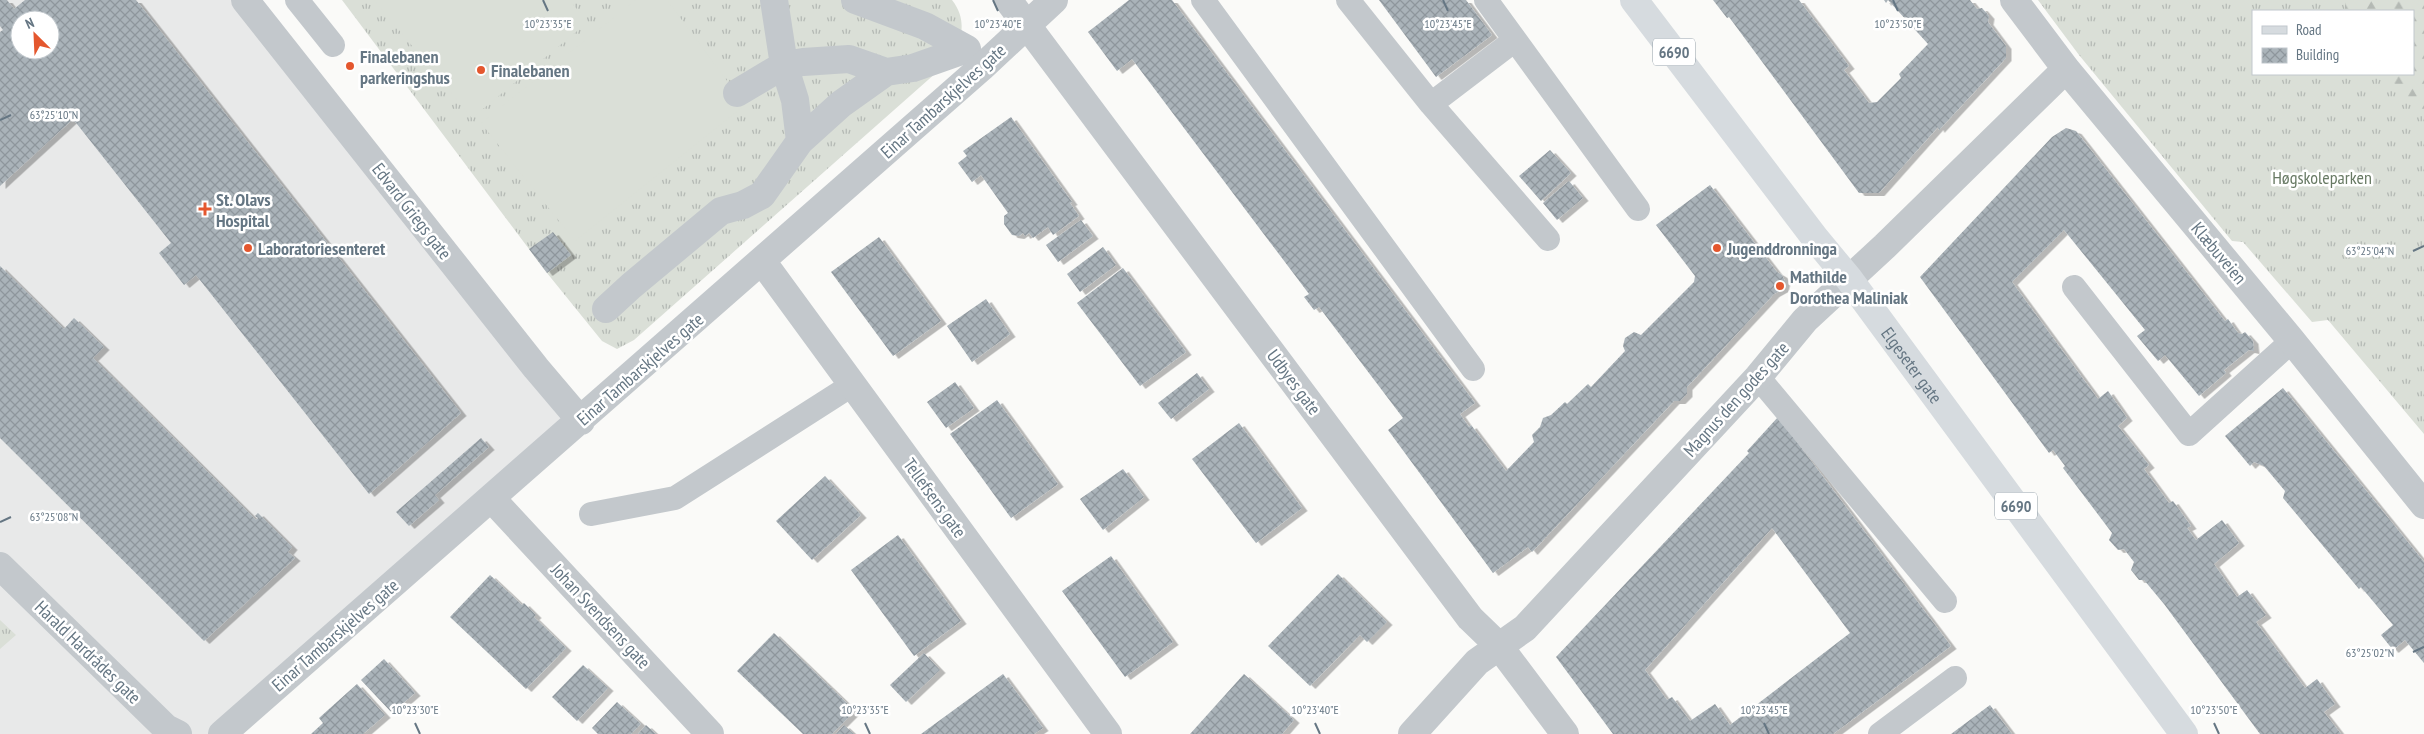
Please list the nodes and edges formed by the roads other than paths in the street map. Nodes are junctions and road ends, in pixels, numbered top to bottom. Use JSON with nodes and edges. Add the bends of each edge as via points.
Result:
{"nodes":[{"id":1,"x":245,"y":0,"type":"edge"},
{"id":2,"x":298,"y":0,"type":"edge"},
{"id":3,"x":774,"y":0,"type":"edge"},
{"id":4,"x":855,"y":0,"type":"edge"},
{"id":5,"x":1008,"y":0,"type":"edge"},
{"id":6,"x":1054,"y":0,"type":"edge"},
{"id":7,"x":1203,"y":0,"type":"edge"},
{"id":8,"x":1348,"y":0,"type":"edge"},
{"id":9,"x":1486,"y":0,"type":"edge"},
{"id":10,"x":1634,"y":0,"type":"edge"},
{"id":11,"x":2014,"y":0,"type":"edge"},
{"id":12,"x":1028,"y":26,"type":"junction"},
{"id":13,"x":1515,"y":40,"type":"junction"},
{"id":14,"x":333,"y":45,"type":"dead end"},
{"id":15,"x":784,"y":65,"type":"junction"},
{"id":16,"x":2066,"y":69,"type":"junction"},
{"id":17,"x":886,"y":72,"type":"junction"},
{"id":18,"x":736,"y":92,"type":"dead end"},
{"id":19,"x":1431,"y":104,"type":"junction"},
{"id":20,"x":800,"y":141,"type":"junction"},
{"id":21,"x":1638,"y":209,"type":"dead end"},
{"id":22,"x":1548,"y":240,"type":"dead end"},
{"id":23,"x":762,"y":261,"type":"junction"},
{"id":24,"x":1849,"y":279,"type":"junction"},
{"id":25,"x":2074,"y":286,"type":"dead end"},
{"id":26,"x":606,"y":309,"type":"dead end"},
{"id":27,"x":2292,"y":341,"type":"junction"},
{"id":28,"x":1473,"y":369,"type":"dead end"},
{"id":29,"x":1758,"y":377,"type":"junction"},
{"id":30,"x":852,"y":385,"type":"junction"},
{"id":31,"x":581,"y":421,"type":"junction"},
{"id":32,"x":491,"y":498,"type":"junction"},
{"id":33,"x":2424,"y":505,"type":"edge"},
{"id":34,"x":591,"y":514,"type":"dead end"},
{"id":35,"x":0,"y":566,"type":"edge"},
{"id":36,"x":1945,"y":601,"type":"dead end"},
{"id":37,"x":1499,"y":646,"type":"junction"},
{"id":38,"x":1955,"y":678,"type":"dead end"},
{"id":39,"x":1886,"y":732,"type":"edge"},
{"id":40,"x":178,"y":734,"type":"edge"},
{"id":41,"x":222,"y":734,"type":"edge"},
{"id":42,"x":710,"y":734,"type":"edge"},
{"id":43,"x":1108,"y":734,"type":"edge"},
{"id":44,"x":1412,"y":734,"type":"edge"},
{"id":45,"x":1565,"y":734,"type":"edge"},
{"id":46,"x":2184,"y":734,"type":"edge"}],
"edges":[{"from":1,"to":31,"type":"street","name":"Edvard Griegs gate"},
{"from":2,"to":14,"type":"lane"},
{"from":3,"to":15,"type":"street"},
{"from":4,"to":17,"type":"street","via":[[925,26],[967,49],[914,68]]},
{"from":5,"to":12,"type":"street","name":"Udbyes gate"},
{"from":6,"to":12,"type":"street","name":"Einar Tambarskjelves gate"},
{"from":7,"to":28,"type":"lane"},
{"from":8,"to":19,"type":"lane"},
{"from":9,"to":13,"type":"lane"},
{"from":10,"to":24,"type":"main road","name":"Elgeseter gate","number":"6690"},
{"from":11,"to":16,"type":"street","name":"Klæbuveien"},
{"from":12,"to":23,"type":"street","name":"Einar Tambarskjelves gate"},
{"from":12,"to":37,"type":"street","name":"Udbyes gate","via":[[1470,618]]},
{"from":13,"to":19,"type":"lane"},
{"from":13,"to":21,"type":"lane"},
{"from":15,"to":17,"type":"street","via":[[849,59]]},
{"from":15,"to":18,"type":"street"},
{"from":15,"to":20,"type":"street","via":[[795,100]]},
{"from":16,"to":24,"type":"street","name":"Magnus den godes gate"},
{"from":16,"to":27,"type":"street","name":"Klæbuveien"},
{"from":17,"to":20,"type":"street","via":[[841,104]]},
{"from":19,"to":22,"type":"lane"},
{"from":20,"to":26,"type":"street","via":[[762,196],[721,211]]},
{"from":23,"to":30,"type":"street","name":"Tellefsens gate"},
{"from":23,"to":31,"type":"street","name":"Einar Tambarskjelves gate"},
{"from":24,"to":29,"type":"street","name":"Magnus den godes gate","via":[[1805,320]]},
{"from":24,"to":46,"type":"main road","name":"Elgeseter gate","number":"6690"},
{"from":25,"to":27,"type":"lane","via":[[2189,434]]},
{"from":27,"to":33,"type":"street","name":"Klæbuveien"},
{"from":29,"to":36,"type":"lane"},
{"from":29,"to":37,"type":"street","name":"Magnus den godes gate","via":[[1525,628]]},
{"from":30,"to":34,"type":"lane","via":[[674,498]]},
{"from":30,"to":43,"type":"street","name":"Tellefsens gate"},
{"from":31,"to":32,"type":"street","name":"Einar Tambarskjelves gate"},
{"from":32,"to":41,"type":"street","name":"Einar Tambarskjelves gate"},
{"from":32,"to":42,"type":"street","name":"Johan Svendsens gate"},
{"from":35,"to":40,"type":"street","name":"Harald Hardrådes gate","via":[[166,728]]},
{"from":37,"to":44,"type":"street","name":"Magnus den godes gate","via":[[1477,662]]},
{"from":37,"to":45,"type":"street","name":"Udbyes gate"},
{"from":38,"to":39,"type":"lane"}]}
